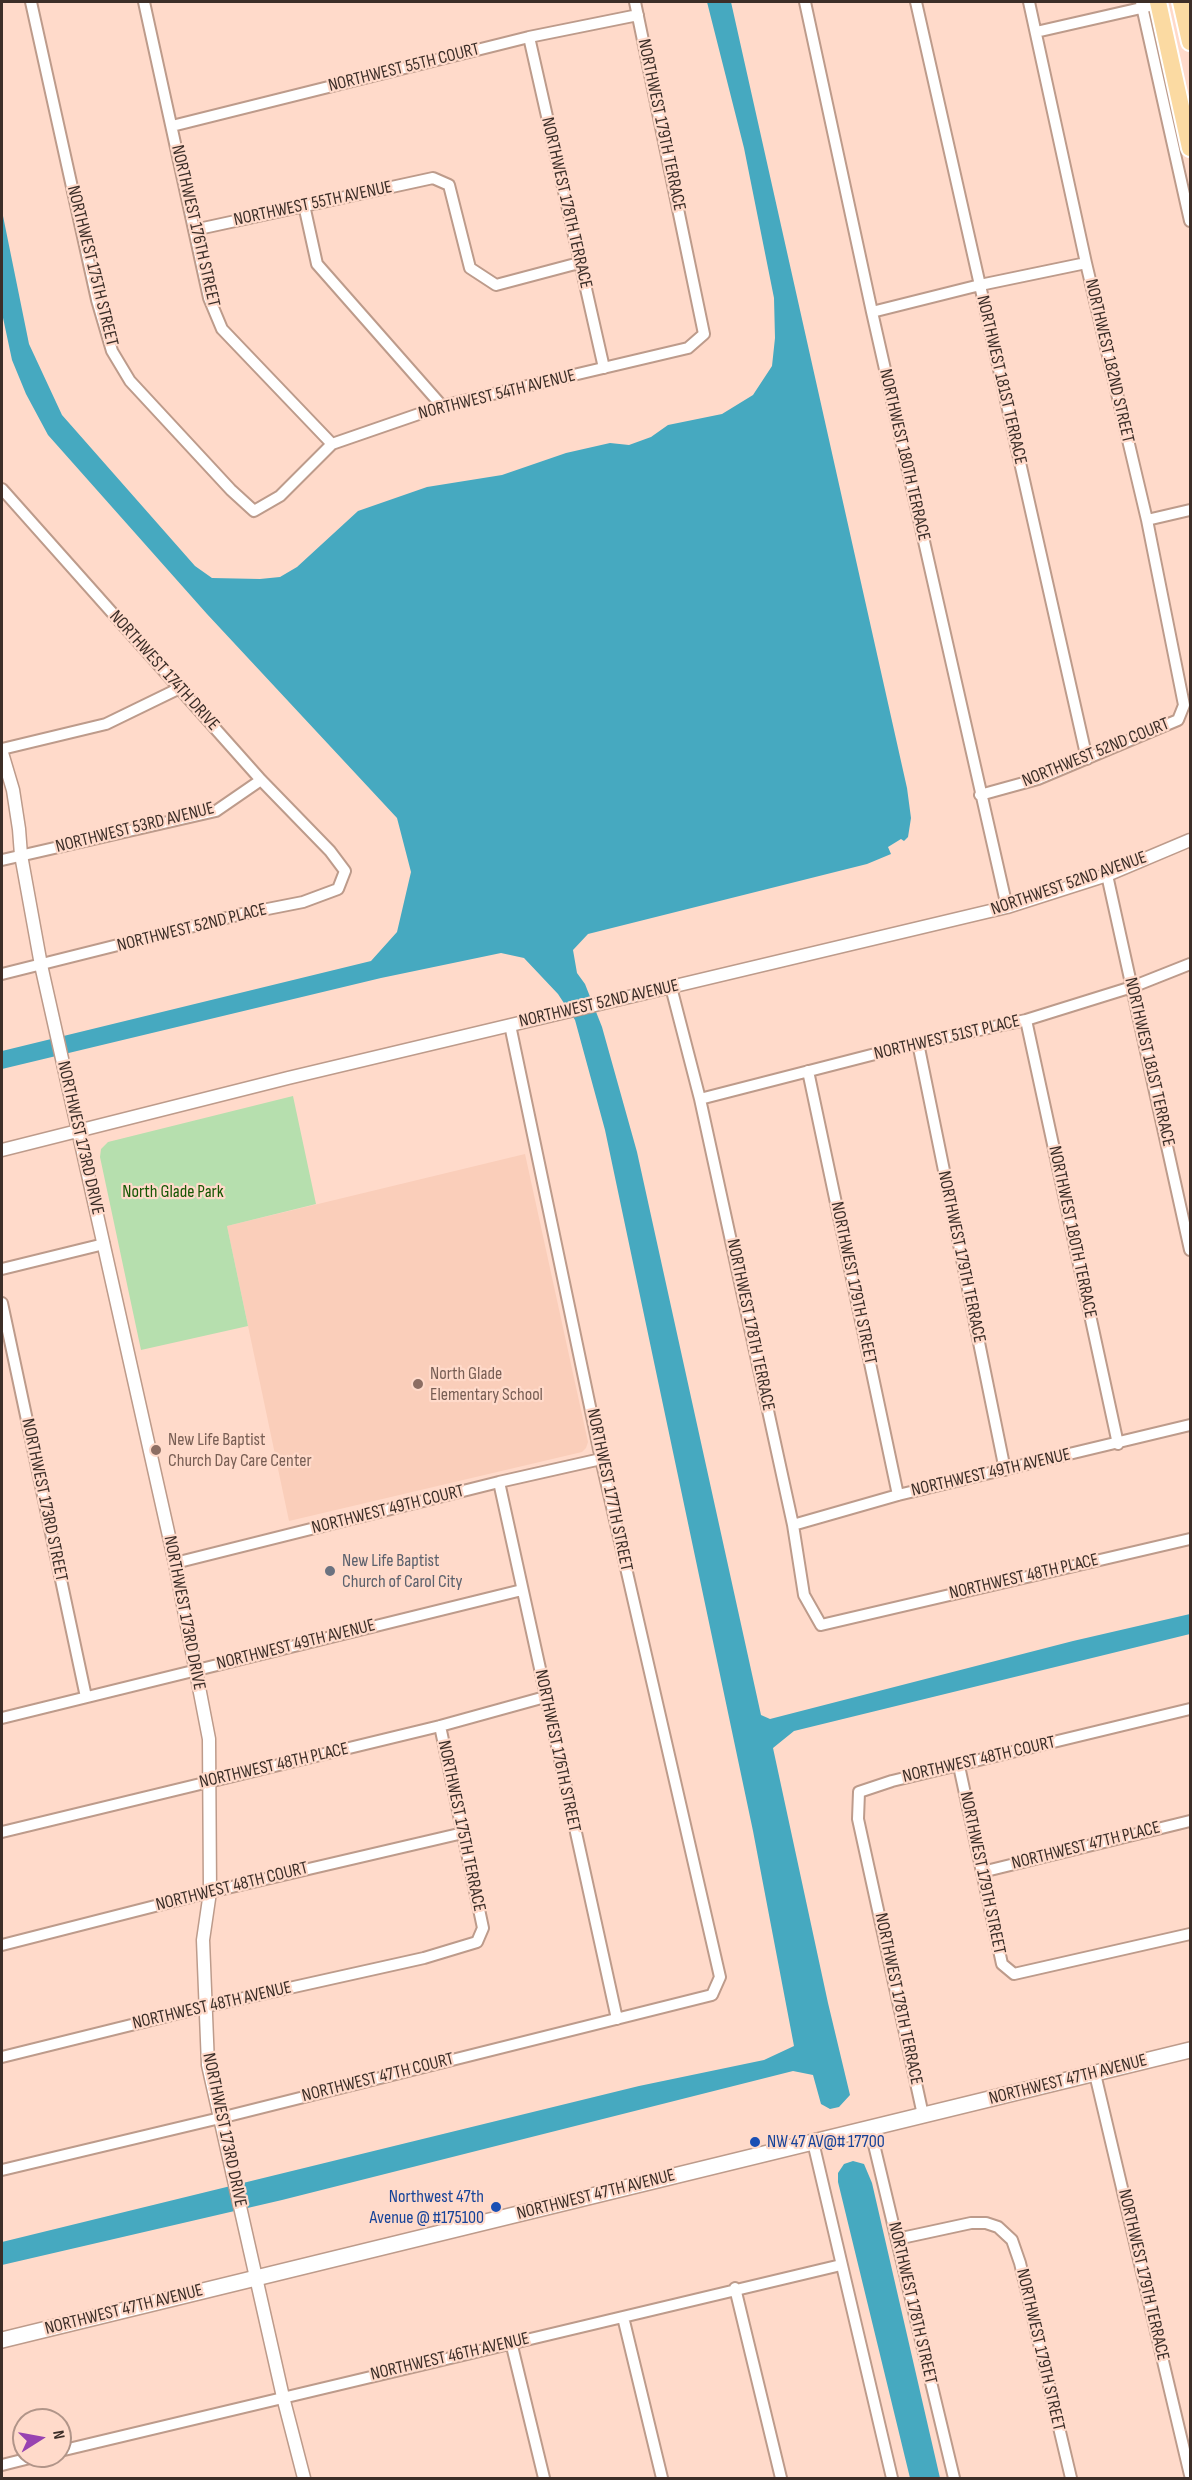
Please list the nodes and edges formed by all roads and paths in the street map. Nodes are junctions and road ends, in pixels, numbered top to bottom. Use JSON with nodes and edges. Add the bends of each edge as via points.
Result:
{"nodes":[{"id":1,"x":31,"y":2,"type":"edge"},
{"id":2,"x":144,"y":2,"type":"edge"},
{"id":3,"x":635,"y":2,"type":"edge"},
{"id":4,"x":805,"y":2,"type":"edge"},
{"id":5,"x":916,"y":2,"type":"edge"},
{"id":6,"x":1029,"y":2,"type":"edge"},
{"id":7,"x":1163,"y":3,"type":"edge"},
{"id":8,"x":638,"y":15,"type":"junction"},
{"id":9,"x":1036,"y":32,"type":"junction"},
{"id":10,"x":1189,"y":35,"type":"edge"},
{"id":11,"x":530,"y":37,"type":"junction"},
{"id":12,"x":172,"y":126,"type":"junction"},
{"id":13,"x":1191,"y":148,"type":"edge"},
{"id":14,"x":304,"y":205,"type":"junction"},
{"id":15,"x":1191,"y":221,"type":"edge"},
{"id":16,"x":194,"y":230,"type":"junction"},
{"id":17,"x":687,"y":248,"type":"joint"},
{"id":18,"x":579,"y":263,"type":"junction"},
{"id":19,"x":1086,"y":263,"type":"junction"},
{"id":20,"x":980,"y":285,"type":"junction"},
{"id":21,"x":872,"y":312,"type":"junction"},
{"id":22,"x":604,"y":368,"type":"junction"},
{"id":23,"x":442,"y":406,"type":"junction"},
{"id":24,"x":332,"y":444,"type":"junction"},
{"id":25,"x":2,"y":489,"type":"edge"},
{"id":26,"x":231,"y":490,"type":"joint"},
{"id":27,"x":1191,"y":510,"type":"edge"},
{"id":28,"x":1147,"y":520,"type":"junction"},
{"id":29,"x":180,"y":688,"type":"junction"},
{"id":30,"x":1178,"y":720,"type":"joint"},
{"id":31,"x":2,"y":751,"type":"edge"},
{"id":32,"x":1086,"y":759,"type":"junction"},
{"id":33,"x":261,"y":780,"type":"junction"},
{"id":34,"x":980,"y":795,"type":"junction"},
{"id":35,"x":1191,"y":840,"type":"edge"},
{"id":36,"x":330,"y":851,"type":"joint"},
{"id":37,"x":21,"y":855,"type":"junction"},
{"id":38,"x":2,"y":860,"type":"edge"},
{"id":39,"x":1107,"y":875,"type":"junction"},
{"id":40,"x":1007,"y":907,"type":"junction"},
{"id":41,"x":1191,"y":964,"type":"edge"},
{"id":42,"x":41,"y":965,"type":"junction"},
{"id":43,"x":2,"y":974,"type":"edge"},
{"id":44,"x":671,"y":987,"type":"junction"},
{"id":45,"x":1132,"y":987,"type":"junction"},
{"id":46,"x":1026,"y":1020,"type":"junction"},
{"id":47,"x":510,"y":1025,"type":"junction"},
{"id":48,"x":918,"y":1043,"type":"junction"},
{"id":49,"x":808,"y":1071,"type":"junction"},
{"id":50,"x":700,"y":1099,"type":"junction"},
{"id":51,"x":77,"y":1131,"type":"junction"},
{"id":52,"x":2,"y":1150,"type":"edge"},
{"id":53,"x":104,"y":1244,"type":"junction"},
{"id":54,"x":1191,"y":1250,"type":"edge"},
{"id":55,"x":2,"y":1269,"type":"edge"},
{"id":56,"x":2,"y":1302,"type":"edge"},
{"id":57,"x":1191,"y":1425,"type":"edge"},
{"id":58,"x":1118,"y":1444,"type":"junction"},
{"id":59,"x":602,"y":1459,"type":"junction"},
{"id":60,"x":1005,"y":1470,"type":"junction"},
{"id":61,"x":499,"y":1482,"type":"junction"},
{"id":62,"x":898,"y":1495,"type":"junction"},
{"id":63,"x":793,"y":1525,"type":"junction"},
{"id":64,"x":1191,"y":1539,"type":"edge"},
{"id":65,"x":176,"y":1563,"type":"junction"},
{"id":66,"x":522,"y":1590,"type":"junction"},
{"id":67,"x":857,"y":1615,"type":"joint"},
{"id":68,"x":196,"y":1669,"type":"junction"},
{"id":69,"x":86,"y":1697,"type":"junction"},
{"id":70,"x":545,"y":1697,"type":"junction"},
{"id":71,"x":1191,"y":1709,"type":"edge"},
{"id":72,"x":2,"y":1719,"type":"edge"},
{"id":73,"x":440,"y":1726,"type":"junction"},
{"id":74,"x":959,"y":1766,"type":"junction"},
{"id":75,"x":210,"y":1781,"type":"junction"},
{"id":76,"x":1191,"y":1821,"type":"edge"},
{"id":77,"x":2,"y":1832,"type":"edge"},
{"id":78,"x":463,"y":1833,"type":"junction"},
{"id":79,"x":982,"y":1872,"type":"junction"},
{"id":80,"x":873,"y":1883,"type":"joint"},
{"id":81,"x":210,"y":1892,"type":"junction"},
{"id":82,"x":1191,"y":1934,"type":"edge"},
{"id":83,"x":2,"y":1945,"type":"edge"},
{"id":84,"x":715,"y":1954,"type":"joint"},
{"id":85,"x":424,"y":1958,"type":"joint"},
{"id":86,"x":204,"y":2007,"type":"junction"},
{"id":87,"x":616,"y":2019,"type":"junction"},
{"id":88,"x":1191,"y":2050,"type":"edge"},
{"id":89,"x":2,"y":2057,"type":"edge"},
{"id":90,"x":1095,"y":2074,"type":"junction"},
{"id":91,"x":923,"y":2115,"type":"junction"},
{"id":92,"x":220,"y":2118,"type":"junction"},
{"id":93,"x":870,"y":2128,"type":"junction"},
{"id":94,"x":813,"y":2142,"type":"junction"},
{"id":95,"x":2,"y":2169,"type":"edge"},
{"id":96,"x":897,"y":2239,"type":"junction"},
{"id":97,"x":841,"y":2265,"type":"junction"},
{"id":98,"x":257,"y":2277,"type":"junction"},
{"id":99,"x":735,"y":2288,"type":"junction"},
{"id":100,"x":623,"y":2317,"type":"junction"},
{"id":101,"x":2,"y":2340,"type":"edge"},
{"id":102,"x":511,"y":2342,"type":"junction"},
{"id":103,"x":283,"y":2397,"type":"junction"},
{"id":104,"x":72,"y":2448,"type":"edge"},
{"id":105,"x":1191,"y":2475,"type":"edge"},
{"id":106,"x":304,"y":2478,"type":"edge"},
{"id":107,"x":544,"y":2478,"type":"edge"},
{"id":108,"x":662,"y":2478,"type":"edge"},
{"id":109,"x":781,"y":2478,"type":"edge"},
{"id":110,"x":892,"y":2478,"type":"edge"},
{"id":111,"x":954,"y":2478,"type":"edge"},
{"id":112,"x":1071,"y":2478,"type":"edge"}],
"edges":[{"from":1,"to":26,"type":"street","name":"NORTHWEST 175TH STREET","via":[[97,300],[112,351],[130,381]]},
{"from":2,"to":12,"type":"street","name":"NORTHWEST 176TH STREET"},
{"from":3,"to":8,"type":"street","name":"NORTHWEST 179TH TERRACE"},
{"from":4,"to":21,"type":"street","name":"NORTHWEST 180TH TERRACE"},
{"from":5,"to":20,"type":"street","name":"NORTHWEST 181ST TERRACE"},
{"from":6,"to":9,"type":"street","name":"NORTHWEST 182ND STREET"},
{"from":7,"to":9,"type":"street"},
{"from":7,"to":10,"type":"main road"},
{"from":7,"to":10,"type":"main road"},
{"from":7,"to":13,"type":"main road"},
{"from":7,"to":15,"type":"street"},
{"from":8,"to":11,"type":"street","name":"NORTHWEST 55TH COURT"},
{"from":8,"to":17,"type":"street","name":"NORTHWEST 179TH TERRACE"},
{"from":9,"to":19,"type":"street","name":"NORTHWEST 182ND STREET"},
{"from":11,"to":12,"type":"street","name":"NORTHWEST 55TH COURT"},
{"from":11,"to":18,"type":"street","name":"NORTHWEST 178TH TERRACE"},
{"from":12,"to":16,"type":"street","name":"NORTHWEST 176TH STREET"},
{"from":14,"to":16,"type":"street","name":"NORTHWEST 55TH AVENUE"},
{"from":14,"to":18,"type":"street","name":"NORTHWEST 55TH AVENUE","via":[[433,178],[449,185],[470,268],[496,285]]},
{"from":14,"to":23,"type":"street","via":[[317,264]]},
{"from":16,"to":24,"type":"street","name":"NORTHWEST 176TH STREET","via":[[209,298],[222,329]]},
{"from":17,"to":22,"type":"street","name":"NORTHWEST 54TH AVENUE","via":[[704,334],[688,348]]},
{"from":18,"to":22,"type":"street","name":"NORTHWEST 178TH TERRACE"},
{"from":19,"to":20,"type":"street"},
{"from":19,"to":28,"type":"street","name":"NORTHWEST 182ND STREET"},
{"from":20,"to":21,"type":"street"},
{"from":20,"to":32,"type":"street","name":"NORTHWEST 181ST TERRACE"},
{"from":21,"to":34,"type":"street","name":"NORTHWEST 180TH TERRACE"},
{"from":22,"to":23,"type":"street","name":"NORTHWEST 54TH AVENUE"},
{"from":23,"to":24,"type":"street","name":"NORTHWEST 54TH AVENUE"},
{"from":24,"to":26,"type":"street","name":"NORTHWEST 54TH AVENUE","via":[[280,496],[254,511]]},
{"from":25,"to":29,"type":"street","name":"NORTHWEST 174TH DRIVE"},
{"from":27,"to":28,"type":"street"},
{"from":28,"to":30,"type":"street","name":"NORTHWEST 182ND STREET","via":[[1182,691],[1184,705]]},
{"from":29,"to":31,"type":"street","via":[[106,724]]},
{"from":29,"to":33,"type":"street","name":"NORTHWEST 174TH DRIVE"},
{"from":30,"to":32,"type":"street","name":"NORTHWEST 52ND COURT"},
{"from":31,"to":37,"type":"street","name":"NORTHWEST 173RD DRIVE","via":[[13,790]]},
{"from":32,"to":34,"type":"street","name":"NORTHWEST 52ND COURT","via":[[1038,779]]},
{"from":33,"to":36,"type":"street","name":"NORTHWEST 174TH DRIVE"},
{"from":33,"to":37,"type":"street","name":"NORTHWEST 53RD AVENUE","via":[[216,811]]},
{"from":34,"to":40,"type":"street","name":"NORTHWEST 180TH TERRACE"},
{"from":35,"to":39,"type":"street","name":"NORTHWEST 52ND AVENUE"},
{"from":36,"to":42,"type":"street","name":"NORTHWEST 52ND PLACE","via":[[345,871],[338,889],[303,902]]},
{"from":37,"to":38,"type":"street","name":"NORTHWEST 53RD AVENUE"},
{"from":37,"to":42,"type":"street","name":"NORTHWEST 173RD DRIVE"},
{"from":39,"to":40,"type":"street","name":"NORTHWEST 52ND AVENUE"},
{"from":39,"to":45,"type":"street","name":"NORTHWEST 181ST TERRACE"},
{"from":40,"to":44,"type":"street","name":"NORTHWEST 52ND AVENUE"},
{"from":41,"to":45,"type":"street","name":"NORTHWEST 51ST PLACE"},
{"from":42,"to":43,"type":"street","name":"NORTHWEST 52ND PLACE"},
{"from":42,"to":51,"type":"street","name":"NORTHWEST 173RD DRIVE"},
{"from":44,"to":47,"type":"street","name":"NORTHWEST 52ND AVENUE"},
{"from":44,"to":50,"type":"street","name":"NORTHWEST 178TH TERRACE"},
{"from":45,"to":46,"type":"street","name":"NORTHWEST 51ST PLACE"},
{"from":45,"to":54,"type":"street","name":"NORTHWEST 181ST TERRACE"},
{"from":46,"to":48,"type":"street","name":"NORTHWEST 51ST PLACE"},
{"from":46,"to":58,"type":"street","name":"NORTHWEST 180TH TERRACE"},
{"from":47,"to":51,"type":"street","name":"NORTHWEST 52ND AVENUE"},
{"from":47,"to":59,"type":"street","name":"NORTHWEST 177TH STREET"},
{"from":48,"to":49,"type":"street","name":"NORTHWEST 51ST PLACE"},
{"from":48,"to":60,"type":"street","name":"NORTHWEST 179TH TERRACE"},
{"from":49,"to":50,"type":"street","name":"NORTHWEST 51ST PLACE"},
{"from":49,"to":62,"type":"street","name":"NORTHWEST 179TH STREET"},
{"from":50,"to":63,"type":"street","name":"NORTHWEST 178TH TERRACE"},
{"from":51,"to":52,"type":"street","name":"NORTHWEST 52ND AVENUE"},
{"from":51,"to":53,"type":"street","name":"NORTHWEST 173RD DRIVE"},
{"from":53,"to":55,"type":"street"},
{"from":53,"to":65,"type":"street","name":"NORTHWEST 173RD DRIVE"},
{"from":56,"to":69,"type":"street","name":"NORTHWEST 173RD STREET"},
{"from":57,"to":58,"type":"street","name":"NORTHWEST 49TH AVENUE"},
{"from":58,"to":60,"type":"street","name":"NORTHWEST 49TH AVENUE"},
{"from":59,"to":61,"type":"street","name":"NORTHWEST 49TH COURT"},
{"from":59,"to":84,"type":"street","name":"NORTHWEST 177TH STREET"},
{"from":60,"to":62,"type":"street","name":"NORTHWEST 49TH AVENUE"},
{"from":61,"to":65,"type":"street","name":"NORTHWEST 49TH COURT"},
{"from":61,"to":66,"type":"street","name":"NORTHWEST 176TH STREET"},
{"from":62,"to":63,"type":"street","name":"NORTHWEST 49TH AVENUE"},
{"from":63,"to":67,"type":"street","name":"NORTHWEST 178TH TERRACE","via":[[804,1596],[821,1625]]},
{"from":64,"to":67,"type":"street","name":"NORTHWEST 48TH PLACE"},
{"from":65,"to":68,"type":"street","name":"NORTHWEST 173RD DRIVE"},
{"from":66,"to":68,"type":"street","name":"NORTHWEST 49TH AVENUE"},
{"from":66,"to":70,"type":"street","name":"NORTHWEST 176TH STREET"},
{"from":68,"to":69,"type":"street","name":"NORTHWEST 49TH AVENUE"},
{"from":68,"to":75,"type":"street","name":"NORTHWEST 173RD DRIVE","via":[[208,1739]]},
{"from":69,"to":72,"type":"street","name":"NORTHWEST 49TH AVENUE"},
{"from":70,"to":73,"type":"street","name":"NORTHWEST 48TH PLACE"},
{"from":70,"to":87,"type":"street","name":"NORTHWEST 176TH STREET"},
{"from":71,"to":74,"type":"street","name":"NORTHWEST 48TH COURT"},
{"from":73,"to":75,"type":"street","name":"NORTHWEST 48TH PLACE"},
{"from":73,"to":78,"type":"street","name":"NORTHWEST 175TH TERRACE"},
{"from":74,"to":79,"type":"street","name":"NORTHWEST 179TH STREET"},
{"from":74,"to":80,"type":"street","name":"NORTHWEST 48TH COURT","via":[[859,1792],[858,1819]]},
{"from":75,"to":77,"type":"street","name":"NORTHWEST 48TH PLACE"},
{"from":75,"to":81,"type":"street","name":"NORTHWEST 173RD DRIVE"},
{"from":76,"to":79,"type":"street","name":"NORTHWEST 47TH PLACE"},
{"from":78,"to":81,"type":"street","name":"NORTHWEST 48TH COURT"},
{"from":78,"to":85,"type":"street","name":"NORTHWEST 175TH TERRACE","via":[[483,1928],[477,1942]]},
{"from":79,"to":82,"type":"street","name":"NORTHWEST 179TH STREET","via":[[1002,1965],[1014,1974]]},
{"from":80,"to":91,"type":"street","name":"NORTHWEST 178TH TERRACE"},
{"from":81,"to":83,"type":"street","name":"NORTHWEST 48TH COURT"},
{"from":81,"to":86,"type":"street","name":"NORTHWEST 173RD DRIVE","via":[[203,1940]]},
{"from":84,"to":87,"type":"street","name":"NORTHWEST 47TH COURT","via":[[720,1977],[712,1995]]},
{"from":85,"to":86,"type":"street","name":"NORTHWEST 48TH AVENUE"},
{"from":86,"to":89,"type":"street","name":"NORTHWEST 48TH AVENUE"},
{"from":86,"to":92,"type":"street","name":"NORTHWEST 173RD DRIVE","via":[[208,2065]]},
{"from":87,"to":92,"type":"street","name":"NORTHWEST 47TH COURT"},
{"from":88,"to":90,"type":"main road","name":"NORTHWEST 47TH AVENUE"},
{"from":90,"to":91,"type":"main road","name":"NORTHWEST 47TH AVENUE"},
{"from":90,"to":105,"type":"street","name":"NORTHWEST 179TH TERRACE"},
{"from":91,"to":93,"type":"main road","name":"NORTHWEST 47TH AVENUE"},
{"from":92,"to":95,"type":"street","name":"NORTHWEST 47TH COURT"},
{"from":92,"to":98,"type":"street","name":"NORTHWEST 173RD DRIVE"},
{"from":93,"to":94,"type":"main road","name":"NORTHWEST 47TH AVENUE"},
{"from":93,"to":96,"type":"street","name":"NORTHWEST 178TH STREET"},
{"from":94,"to":97,"type":"street"},
{"from":94,"to":98,"type":"main road","name":"NORTHWEST 47TH AVENUE"},
{"from":96,"to":111,"type":"street","name":"NORTHWEST 178TH STREET"},
{"from":96,"to":112,"type":"street","name":"NORTHWEST 179TH STREET","via":[[986,2223],[998,2227],[1012,2240]]},
{"from":97,"to":99,"type":"street","name":"NORTHWEST 46TH AVENUE"},
{"from":97,"to":110,"type":"street"},
{"from":98,"to":101,"type":"main road","name":"NORTHWEST 47TH AVENUE"},
{"from":98,"to":103,"type":"street","name":"NORTHWEST 173RD DRIVE"},
{"from":99,"to":100,"type":"street","name":"NORTHWEST 46TH AVENUE"},
{"from":99,"to":109,"type":"street"},
{"from":100,"to":102,"type":"street","name":"NORTHWEST 46TH AVENUE"},
{"from":100,"to":108,"type":"street"},
{"from":102,"to":103,"type":"street","name":"NORTHWEST 46TH AVENUE"},
{"from":102,"to":107,"type":"street"},
{"from":103,"to":104,"type":"street","name":"NORTHWEST 46TH AVENUE"},
{"from":103,"to":106,"type":"street","name":"NORTHWEST 173RD DRIVE"}]}
